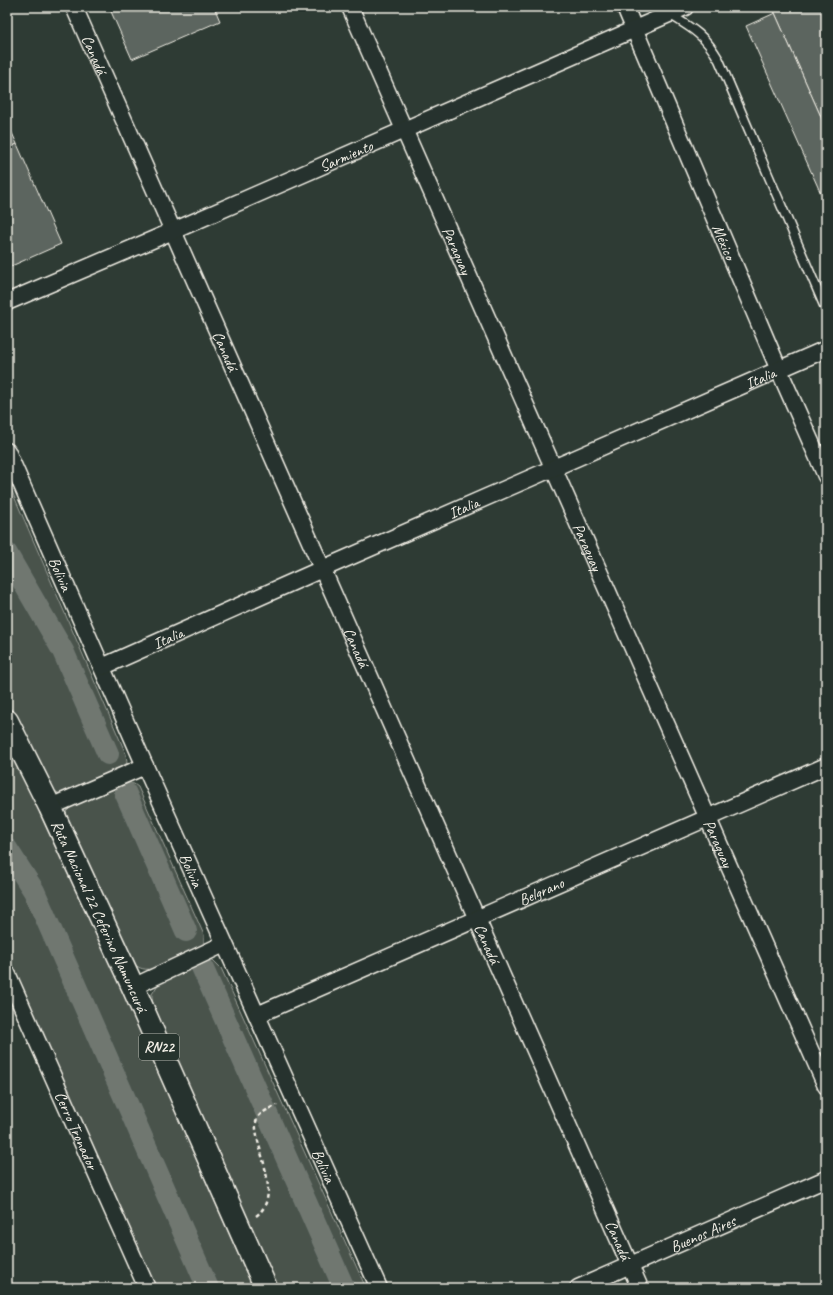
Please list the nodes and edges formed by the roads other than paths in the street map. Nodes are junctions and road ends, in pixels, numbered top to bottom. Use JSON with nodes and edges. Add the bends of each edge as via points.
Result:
{"nodes":[{"id":1,"x":74,"y":7,"type":"edge"},
{"id":2,"x":350,"y":7,"type":"edge"},
{"id":3,"x":625,"y":7,"type":"edge"},
{"id":4,"x":685,"y":7,"type":"edge"},
{"id":5,"x":669,"y":14,"type":"junction"},
{"id":6,"x":634,"y":30,"type":"junction"},
{"id":7,"x":404,"y":130,"type":"junction"},
{"id":8,"x":173,"y":231,"type":"junction"},
{"id":9,"x":7,"y":302,"type":"edge"},
{"id":10,"x":826,"y":310,"type":"edge"},
{"id":11,"x":826,"y":349,"type":"edge"},
{"id":12,"x":779,"y":370,"type":"junction"},
{"id":13,"x":7,"y":451,"type":"edge"},
{"id":14,"x":553,"y":468,"type":"junction"},
{"id":15,"x":826,"y":476,"type":"edge"},
{"id":16,"x":322,"y":569,"type":"junction"},
{"id":17,"x":102,"y":667,"type":"junction"},
{"id":18,"x":7,"y":721,"type":"edge"},
{"id":19,"x":145,"y":766,"type":"junction"},
{"id":20,"x":826,"y":766,"type":"edge"},
{"id":21,"x":50,"y":807,"type":"junction"},
{"id":22,"x":707,"y":818,"type":"junction"},
{"id":23,"x":477,"y":919,"type":"junction"},
{"id":24,"x":224,"y":944,"type":"junction"},
{"id":25,"x":7,"y":973,"type":"edge"},
{"id":26,"x":133,"y":987,"type":"junction"},
{"id":27,"x":257,"y":1015,"type":"junction"},
{"id":28,"x":826,"y":1086,"type":"edge"},
{"id":29,"x":826,"y":1179,"type":"edge"},
{"id":30,"x":630,"y":1266,"type":"junction"},
{"id":31,"x":147,"y":1288,"type":"edge"},
{"id":32,"x":266,"y":1288,"type":"edge"},
{"id":33,"x":379,"y":1288,"type":"edge"},
{"id":34,"x":578,"y":1288,"type":"edge"},
{"id":35,"x":640,"y":1288,"type":"edge"}],
"edges":[{"from":1,"to":8,"type":"street","name":"Canadá"},
{"from":2,"to":7,"type":"street","name":"Paraguay"},
{"from":3,"to":6,"type":"street","name":"México"},
{"from":4,"to":5,"type":"street","name":"Sarmiento"},
{"from":5,"to":6,"type":"street","name":"Sarmiento"},
{"from":5,"to":10,"type":"lane","via":[[696,31],[719,60]]},
{"from":6,"to":7,"type":"street","name":"Sarmiento"},
{"from":6,"to":12,"type":"street","name":"México"},
{"from":7,"to":8,"type":"street","name":"Sarmiento"},
{"from":7,"to":14,"type":"street","name":"Paraguay"},
{"from":8,"to":9,"type":"street","name":"Sarmiento"},
{"from":8,"to":16,"type":"street","name":"Canadá"},
{"from":11,"to":12,"type":"street","name":"Italia"},
{"from":12,"to":14,"type":"street","name":"Italia"},
{"from":12,"to":15,"type":"street","name":"México"},
{"from":13,"to":17,"type":"street","name":"Bolivia"},
{"from":14,"to":16,"type":"street","name":"Italia"},
{"from":14,"to":22,"type":"street","name":"Paraguay"},
{"from":16,"to":17,"type":"street","name":"Italia"},
{"from":16,"to":23,"type":"street","name":"Canadá"},
{"from":17,"to":19,"type":"street","name":"Bolivia"},
{"from":18,"to":21,"type":"highway","name":"Ruta Nacional 22 Ceferino Namuncurá","number":"RN22"},
{"from":19,"to":21,"type":"street"},
{"from":19,"to":24,"type":"street","name":"Bolivia"},
{"from":20,"to":22,"type":"street","name":"Belgrano"},
{"from":21,"to":26,"type":"highway","name":"Ruta Nacional 22 Ceferino Namuncurá","number":"RN22"},
{"from":22,"to":23,"type":"street","name":"Belgrano"},
{"from":22,"to":28,"type":"street","name":"Paraguay"},
{"from":23,"to":27,"type":"street","name":"Belgrano"},
{"from":23,"to":30,"type":"street","name":"Canadá"},
{"from":24,"to":26,"type":"street"},
{"from":24,"to":27,"type":"street","name":"Bolivia"},
{"from":25,"to":31,"type":"street","name":"Cerro Tronador"},
{"from":26,"to":32,"type":"highway","name":"Ruta Nacional 22 Ceferino Namuncurá","number":"RN22"},
{"from":27,"to":33,"type":"street","name":"Bolivia"},
{"from":29,"to":30,"type":"street","name":"Buenos Aires"},
{"from":30,"to":34,"type":"street","name":"Buenos Aires"},
{"from":30,"to":35,"type":"street","name":"Canadá"}]}
